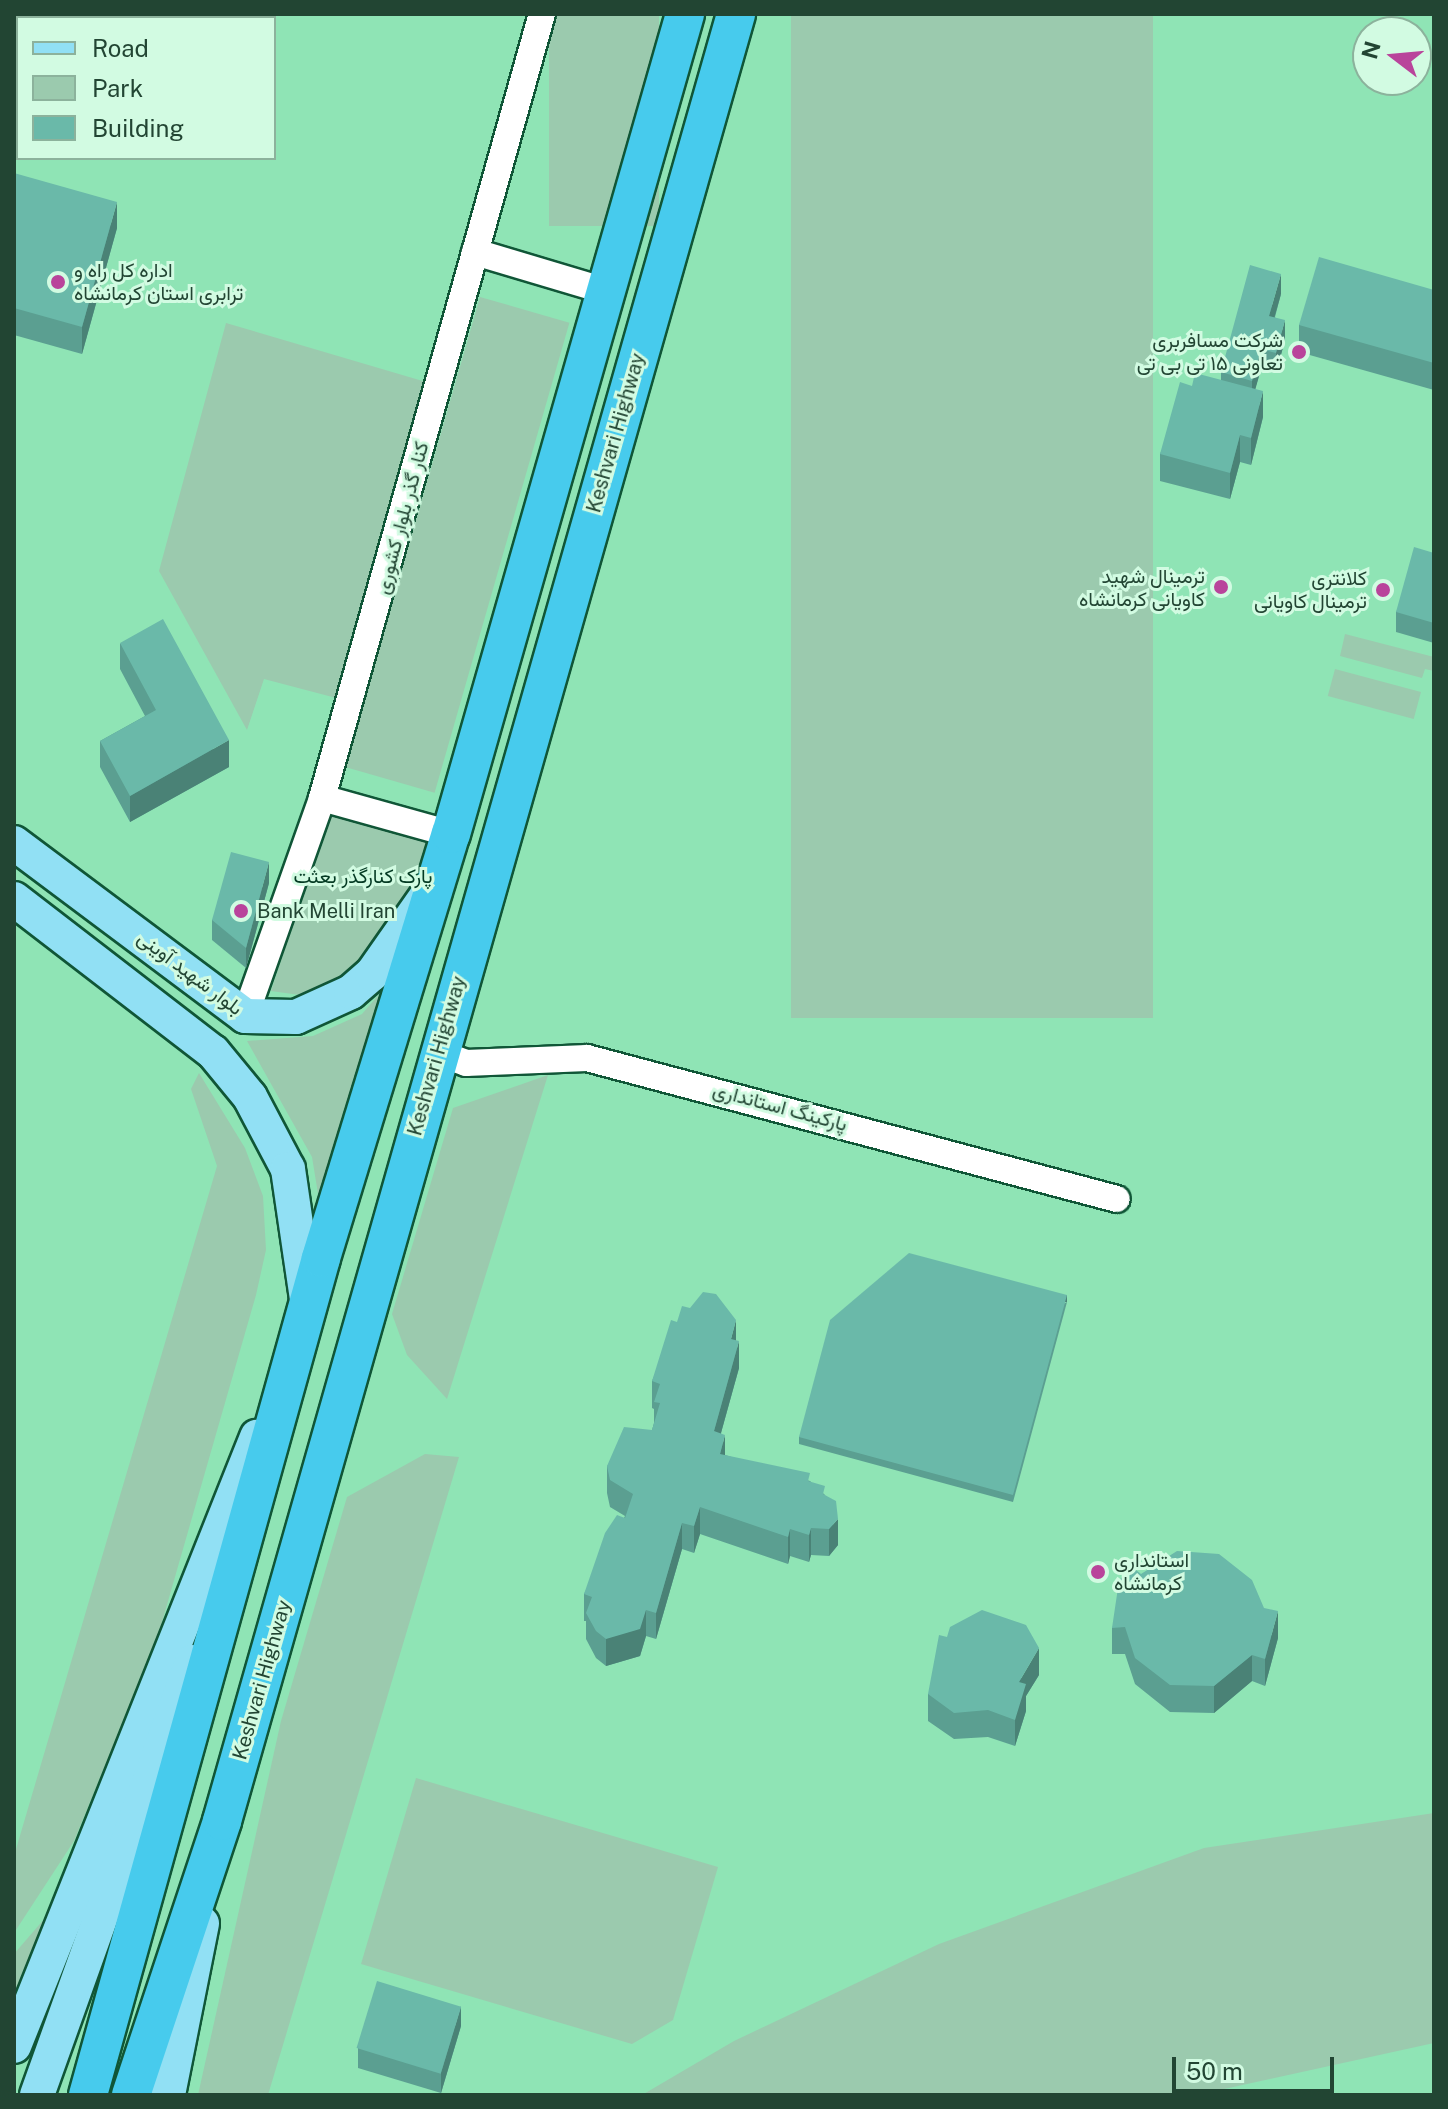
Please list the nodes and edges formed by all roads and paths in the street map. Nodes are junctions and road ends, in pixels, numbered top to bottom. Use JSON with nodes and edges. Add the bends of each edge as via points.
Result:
{"nodes":[{"id":1,"x":542,"y":14,"type":"edge"},
{"id":2,"x":685,"y":14,"type":"edge"},
{"id":3,"x":736,"y":14,"type":"edge"},
{"id":4,"x":475,"y":252,"type":"junction"},
{"id":5,"x":606,"y":291,"type":"junction"},
{"id":6,"x":322,"y":798,"type":"junction"},
{"id":7,"x":451,"y":834,"type":"junction"},
{"id":8,"x":14,"y":843,"type":"edge"},
{"id":9,"x":433,"y":887,"type":"junction"},
{"id":10,"x":14,"y":899,"type":"edge"},
{"id":11,"x":245,"y":1016,"type":"junction"},
{"id":12,"x":213,"y":1052,"type":"junction"},
{"id":13,"x":439,"y":1053,"type":"junction"},
{"id":14,"x":1117,"y":1199,"type":"dead end"},
{"id":15,"x":308,"y":1308,"type":"junction"},
{"id":16,"x":283,"y":1405,"type":"junction"},
{"id":17,"x":222,"y":1821,"type":"junction"},
{"id":18,"x":14,"y":2046,"type":"edge"},
{"id":19,"x":37,"y":2095,"type":"edge"},
{"id":20,"x":88,"y":2095,"type":"edge"},
{"id":21,"x":131,"y":2095,"type":"edge"},
{"id":22,"x":168,"y":2095,"type":"edge"}],
"edges":[{"from":1,"to":4,"type":"street","name":"کنار گذر بلوار کشوری"},
{"from":2,"to":5,"type":"highway"},
{"from":3,"to":13,"type":"highway","name":"Keshvari Highway"},
{"from":4,"to":5,"type":"street"},
{"from":4,"to":6,"type":"street","name":"کنار گذر بلوار کشوری"},
{"from":5,"to":7,"type":"highway"},
{"from":6,"to":7,"type":"street"},
{"from":6,"to":11,"type":"street","name":"کنار گذر بلوار کشوری"},
{"from":7,"to":9,"type":"highway"},
{"from":8,"to":11,"type":"main road","name":"بلوار شهید آوینی"},
{"from":9,"to":11,"type":"main road","name":"بلوار شهید آوینی","via":[[372,974],[351,992],[296,1017]]},
{"from":9,"to":15,"type":"highway"},
{"from":10,"to":12,"type":"main road"},
{"from":11,"to":12,"type":"main road"},
{"from":12,"to":15,"type":"main road","via":[[250,1097],[288,1169]]},
{"from":13,"to":14,"type":"street","name":"پارکینگ استانداری","via":[[466,1063],[587,1058]]},
{"from":13,"to":17,"type":"highway","name":"Keshvari Highway"},
{"from":15,"to":16,"type":"highway"},
{"from":15,"to":18,"type":"main road"},
{"from":16,"to":19,"type":"main road"},
{"from":16,"to":20,"type":"highway"},
{"from":17,"to":21,"type":"highway","name":"Keshvari Highway"},
{"from":17,"to":22,"type":"main road"}]}
